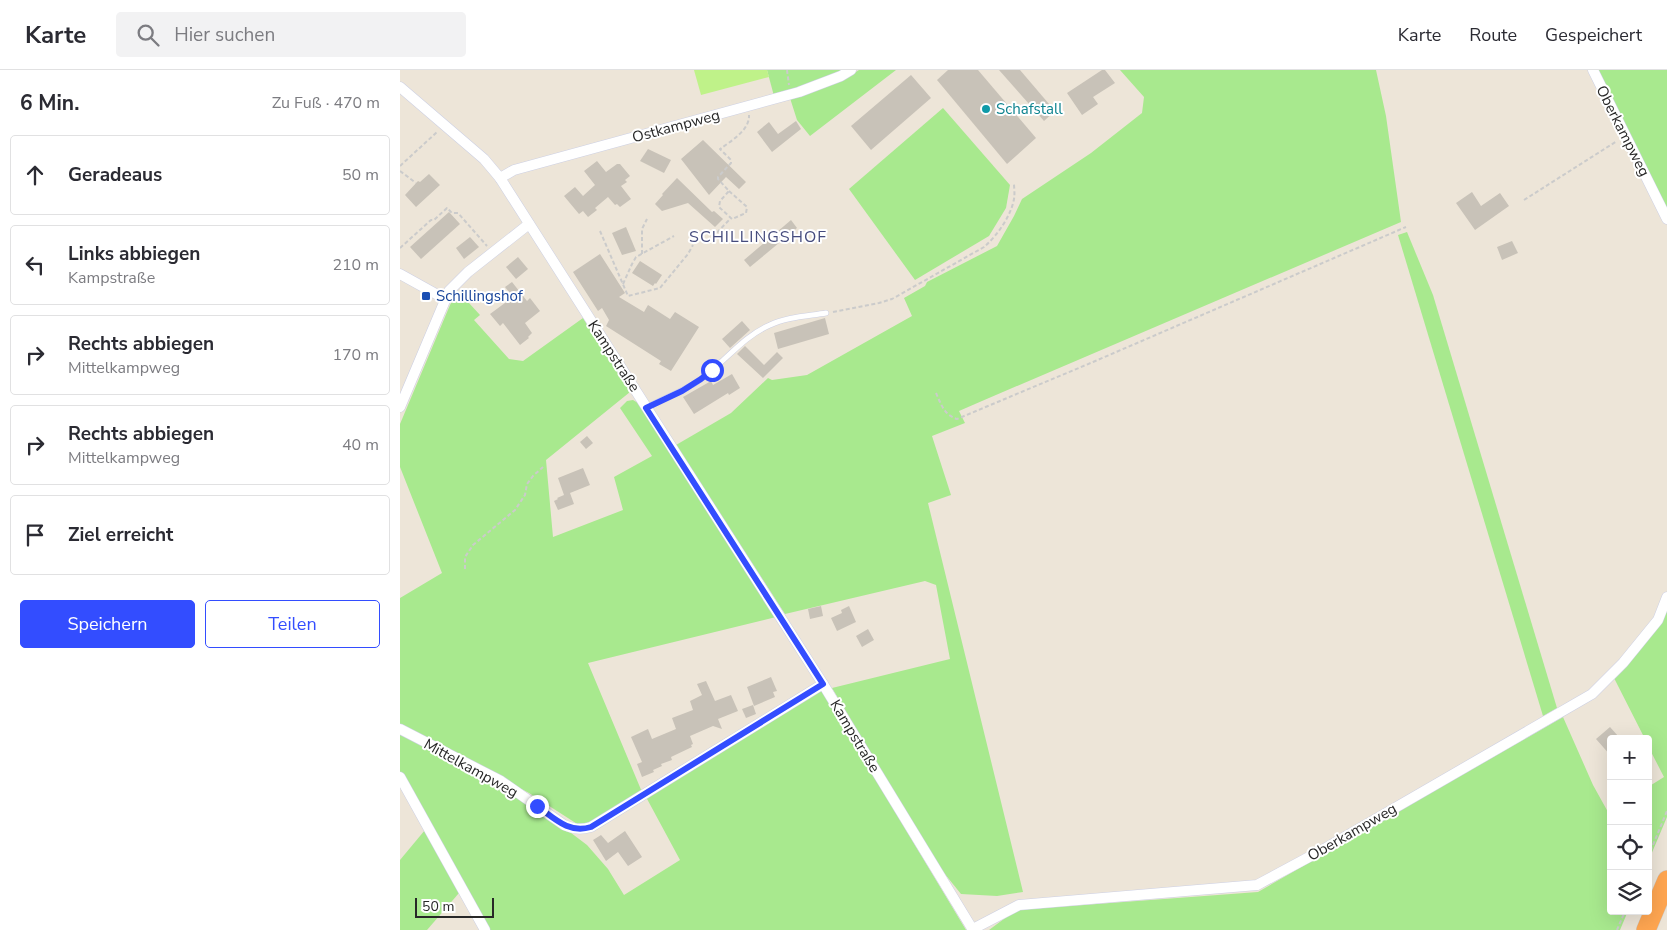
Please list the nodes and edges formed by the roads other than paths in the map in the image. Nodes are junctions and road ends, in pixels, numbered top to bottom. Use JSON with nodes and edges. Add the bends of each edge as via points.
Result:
{"nodes":[{"id":1,"x":851,"y":70,"type":"edge"},
{"id":2,"x":1592,"y":70,"type":"edge"},
{"id":3,"x":400,"y":87,"type":"edge"},
{"id":4,"x":500,"y":178,"type":"junction"},
{"id":5,"x":1667,"y":219,"type":"edge"},
{"id":6,"x":529,"y":224,"type":"junction"},
{"id":7,"x":401,"y":276,"type":"edge"},
{"id":8,"x":445,"y":299,"type":"junction"},
{"id":9,"x":826,"y":313,"type":"road end"},
{"id":10,"x":400,"y":407,"type":"edge"},
{"id":11,"x":646,"y":408,"type":"junction"},
{"id":12,"x":1667,"y":597,"type":"edge"},
{"id":13,"x":823,"y":684,"type":"junction"},
{"id":14,"x":400,"y":729,"type":"edge"},
{"id":15,"x":400,"y":776,"type":"edge"},
{"id":16,"x":1667,"y":880,"type":"edge"},
{"id":17,"x":973,"y":929,"type":"edge"},
{"id":18,"x":485,"y":930,"type":"edge"},
{"id":19,"x":1646,"y":930,"type":"edge"}],
"edges":[{"from":1,"to":4,"type":"street","name":"Ostkampweg","via":[[791,94],[514,170]]},
{"from":2,"to":5,"type":"street","name":"Oberkampweg"},
{"from":3,"to":4,"type":"street","name":"Kampstraße","via":[[484,159]]},
{"from":4,"to":6,"type":"street","name":"Kampstraße"},
{"from":6,"to":8,"type":"street","via":[[461,278]]},
{"from":6,"to":11,"type":"street","name":"Kampstraße"},
{"from":7,"to":8,"type":"street"},
{"from":8,"to":10,"type":"street"},
{"from":9,"to":11,"type":"lane","via":[[771,324],[748,338],[701,379]]},
{"from":11,"to":13,"type":"street","name":"Kampstraße"},
{"from":12,"to":17,"type":"street","name":"Oberkampweg","via":[[1658,620],[1623,663],[1592,694],[1257,885],[1019,905]]},
{"from":13,"to":14,"type":"street","name":"Mittelkampweg","via":[[591,827],[581,830],[564,825],[501,781]]},
{"from":13,"to":17,"type":"street","name":"Kampstraße"},
{"from":15,"to":18,"type":"street"},
{"from":16,"to":19,"type":"highway"}]}
